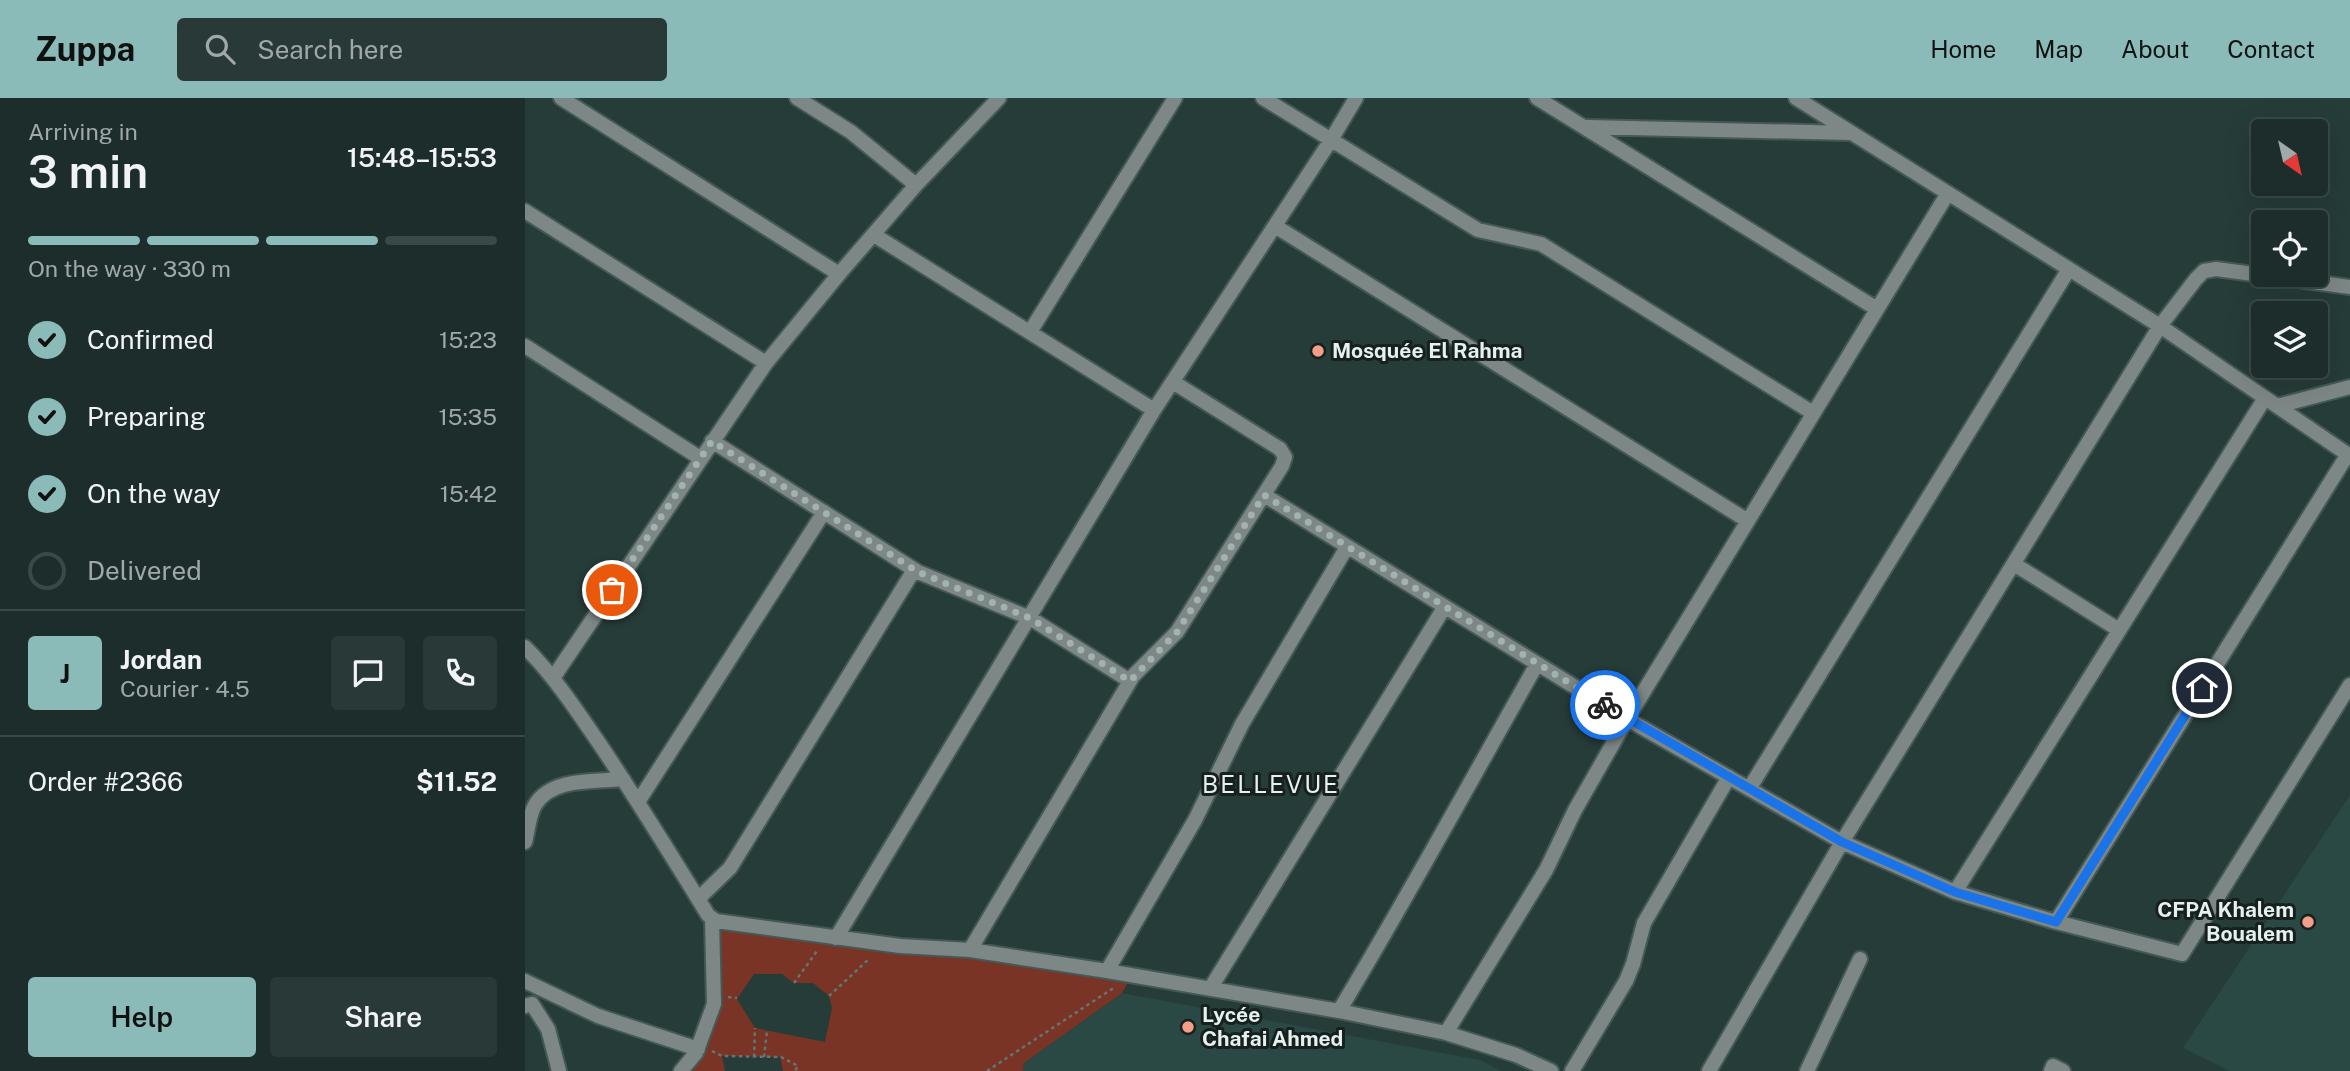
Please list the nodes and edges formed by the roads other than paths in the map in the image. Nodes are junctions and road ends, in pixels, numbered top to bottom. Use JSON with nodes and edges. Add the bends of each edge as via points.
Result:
{"nodes":[{"id":1,"x":561,"y":98,"type":"edge"},
{"id":2,"x":797,"y":98,"type":"edge"},
{"id":3,"x":999,"y":98,"type":"edge"},
{"id":4,"x":1175,"y":98,"type":"edge"},
{"id":5,"x":1263,"y":98,"type":"edge"},
{"id":6,"x":1356,"y":98,"type":"edge"},
{"id":7,"x":1537,"y":98,"type":"edge"},
{"id":8,"x":1796,"y":98,"type":"edge"},
{"id":9,"x":1584,"y":127,"type":"junction"},
{"id":10,"x":1851,"y":133,"type":"junction"},
{"id":11,"x":1331,"y":140,"type":"junction"},
{"id":12,"x":916,"y":185,"type":"junction"},
{"id":13,"x":1948,"y":193,"type":"junction"},
{"id":14,"x":525,"y":211,"type":"edge"},
{"id":15,"x":1275,"y":226,"type":"junction"},
{"id":16,"x":874,"y":235,"type":"junction"},
{"id":17,"x":2069,"y":269,"type":"junction"},
{"id":18,"x":839,"y":274,"type":"junction"},
{"id":19,"x":2350,"y":287,"type":"edge"},
{"id":20,"x":1877,"y":309,"type":"junction"},
{"id":21,"x":2160,"y":326,"type":"junction"},
{"id":22,"x":1030,"y":332,"type":"junction"},
{"id":23,"x":525,"y":346,"type":"edge"},
{"id":24,"x":766,"y":363,"type":"junction"},
{"id":25,"x":1173,"y":382,"type":"junction"},
{"id":26,"x":2350,"y":387,"type":"edge"},
{"id":27,"x":2271,"y":402,"type":"junction"},
{"id":28,"x":1154,"y":410,"type":"junction"},
{"id":29,"x":1814,"y":413,"type":"junction"},
{"id":30,"x":712,"y":441,"type":"junction"},
{"id":31,"x":2349,"y":455,"type":"edge"},
{"id":32,"x":700,"y":458,"type":"junction"},
{"id":33,"x":1264,"y":495,"type":"junction"},
{"id":34,"x":824,"y":512,"type":"junction"},
{"id":35,"x":1748,"y":521,"type":"junction"},
{"id":36,"x":1347,"y":547,"type":"junction"},
{"id":37,"x":2014,"y":564,"type":"junction"},
{"id":38,"x":914,"y":569,"type":"junction"},
{"id":39,"x":1444,"y":608,"type":"junction"},
{"id":40,"x":1030,"y":618,"type":"junction"},
{"id":41,"x":2119,"y":630,"type":"junction"},
{"id":42,"x":525,"y":648,"type":"edge"},
{"id":43,"x":1537,"y":664,"type":"junction"},
{"id":44,"x":553,"y":678,"type":"junction"},
{"id":45,"x":1130,"y":681,"type":"junction"},
{"id":46,"x":2350,"y":685,"type":"edge"},
{"id":47,"x":1627,"y":719,"type":"junction"},
{"id":48,"x":1730,"y":777,"type":"junction"},
{"id":49,"x":623,"y":779,"type":"junction"},
{"id":50,"x":1749,"y":789,"type":"junction"},
{"id":51,"x":638,"y":803,"type":"junction"},
{"id":52,"x":525,"y":842,"type":"edge"},
{"id":53,"x":1842,"y":842,"type":"junction"},
{"id":54,"x":1955,"y":892,"type":"junction"},
{"id":55,"x":698,"y":899,"type":"junction"},
{"id":56,"x":712,"y":918,"type":"junction"},
{"id":57,"x":2056,"y":922,"type":"junction"},
{"id":58,"x":832,"y":937,"type":"junction"},
{"id":59,"x":970,"y":950,"type":"junction"},
{"id":60,"x":1860,"y":958,"type":"dead end"},
{"id":61,"x":1107,"y":971,"type":"junction"},
{"id":62,"x":525,"y":981,"type":"edge"},
{"id":63,"x":1210,"y":989,"type":"junction"},
{"id":64,"x":525,"y":1006,"type":"edge"},
{"id":65,"x":1339,"y":1011,"type":"junction"},
{"id":66,"x":1446,"y":1033,"type":"junction"},
{"id":67,"x":699,"y":1046,"type":"junction"},
{"id":68,"x":559,"y":1071,"type":"edge"},
{"id":69,"x":681,"y":1071,"type":"edge"},
{"id":70,"x":1551,"y":1071,"type":"edge"},
{"id":71,"x":1572,"y":1071,"type":"edge"},
{"id":72,"x":1709,"y":1071,"type":"edge"},
{"id":73,"x":1807,"y":1071,"type":"edge"},
{"id":74,"x":2051,"y":1071,"type":"edge"},
{"id":75,"x":2063,"y":1071,"type":"edge"}],
"edges":[{"from":1,"to":18,"type":"street"},
{"from":2,"to":12,"type":"street","via":[[851,132]]},
{"from":3,"to":12,"type":"street"},
{"from":4,"to":22,"type":"street"},
{"from":5,"to":11,"type":"street"},
{"from":6,"to":11,"type":"street"},
{"from":7,"to":9,"type":"street"},
{"from":8,"to":10,"type":"street"},
{"from":9,"to":10,"type":"street"},
{"from":9,"to":20,"type":"street"},
{"from":10,"to":13,"type":"street"},
{"from":11,"to":15,"type":"street"},
{"from":11,"to":29,"type":"street","via":[[1478,230],[1541,244]]},
{"from":12,"to":16,"type":"street"},
{"from":13,"to":17,"type":"street"},
{"from":13,"to":20,"type":"street"},
{"from":14,"to":24,"type":"street"},
{"from":15,"to":25,"type":"street"},
{"from":15,"to":35,"type":"street"},
{"from":16,"to":18,"type":"street"},
{"from":16,"to":22,"type":"street"},
{"from":17,"to":21,"type":"street"},
{"from":17,"to":50,"type":"street"},
{"from":18,"to":24,"type":"street"},
{"from":19,"to":21,"type":"street","via":[[2204,271]]},
{"from":20,"to":29,"type":"street"},
{"from":21,"to":27,"type":"street"},
{"from":21,"to":37,"type":"street"},
{"from":22,"to":28,"type":"street"},
{"from":23,"to":32,"type":"street"},
{"from":24,"to":30,"type":"street"},
{"from":25,"to":28,"type":"street"},
{"from":25,"to":33,"type":"street","via":[[1280,449],[1285,457],[1282,466]]},
{"from":26,"to":27,"type":"street"},
{"from":27,"to":31,"type":"street"},
{"from":27,"to":41,"type":"street"},
{"from":28,"to":40,"type":"street"},
{"from":29,"to":35,"type":"street"},
{"from":30,"to":32,"type":"street"},
{"from":30,"to":34,"type":"street"},
{"from":31,"to":57,"type":"street"},
{"from":32,"to":44,"type":"street"},
{"from":33,"to":36,"type":"street"},
{"from":33,"to":45,"type":"street","via":[[1177,632]]},
{"from":34,"to":38,"type":"street"},
{"from":34,"to":51,"type":"street"},
{"from":35,"to":47,"type":"street"},
{"from":36,"to":39,"type":"street"},
{"from":36,"to":61,"type":"street","via":[[1242,724],[1195,820]]},
{"from":37,"to":41,"type":"street"},
{"from":37,"to":53,"type":"street"},
{"from":38,"to":40,"type":"street"},
{"from":38,"to":55,"type":"street","via":[[730,868]]},
{"from":39,"to":43,"type":"street"},
{"from":39,"to":63,"type":"street"},
{"from":40,"to":45,"type":"street"},
{"from":40,"to":58,"type":"street"},
{"from":41,"to":54,"type":"street"},
{"from":42,"to":44,"type":"street"},
{"from":43,"to":47,"type":"street"},
{"from":43,"to":65,"type":"street"},
{"from":44,"to":49,"type":"street"},
{"from":45,"to":59,"type":"street"},
{"from":46,"to":57,"type":"street","via":[[2182,954]]},
{"from":47,"to":48,"type":"street"},
{"from":47,"to":66,"type":"street","via":[[1546,870]]},
{"from":48,"to":50,"type":"street"},
{"from":48,"to":71,"type":"street","via":[[1644,923],[1626,981]]},
{"from":49,"to":51,"type":"street"},
{"from":49,"to":52,"type":"street","via":[[566,784],[547,792],[534,806]]},
{"from":50,"to":53,"type":"street"},
{"from":51,"to":55,"type":"street"},
{"from":53,"to":54,"type":"street"},
{"from":53,"to":72,"type":"street"},
{"from":54,"to":57,"type":"street"},
{"from":55,"to":56,"type":"street"},
{"from":56,"to":58,"type":"street"},
{"from":56,"to":67,"type":"street","via":[[714,1004]]},
{"from":58,"to":59,"type":"street"},
{"from":59,"to":61,"type":"street"},
{"from":60,"to":73,"type":"street"},
{"from":61,"to":63,"type":"street"},
{"from":62,"to":67,"type":"street","via":[[598,1016]]},
{"from":63,"to":65,"type":"street"},
{"from":64,"to":68,"type":"street","via":[[532,1004],[548,1029]]},
{"from":65,"to":66,"type":"street"},
{"from":66,"to":70,"type":"street"},
{"from":67,"to":69,"type":"street"},
{"from":74,"to":75,"type":"street","via":[[2053,1066]]}]}
